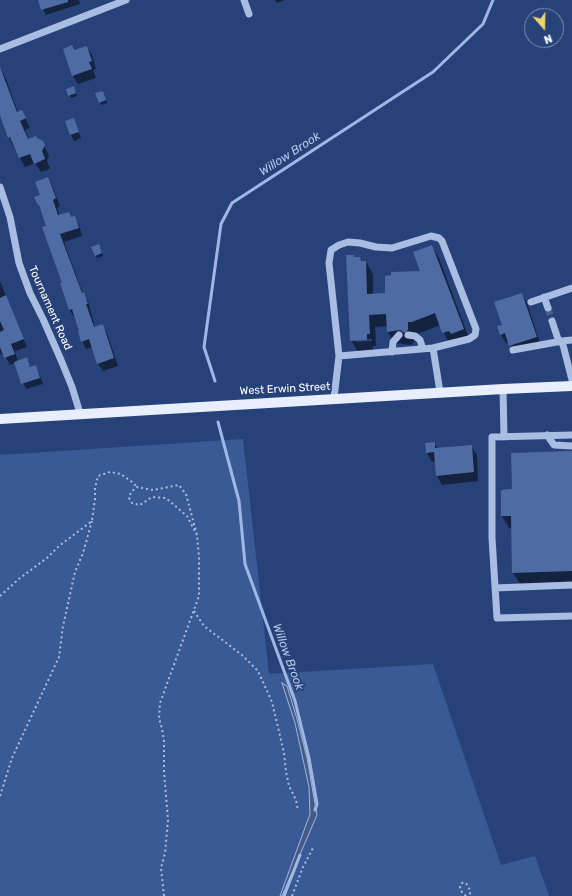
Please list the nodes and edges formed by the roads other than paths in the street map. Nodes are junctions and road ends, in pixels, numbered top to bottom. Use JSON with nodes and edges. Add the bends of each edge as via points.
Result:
{"nodes":[{"id":1,"x":126,"y":0,"type":"edge"},
{"id":2,"x":244,"y":0,"type":"edge"},
{"id":3,"x":107,"y":3,"type":"edge"},
{"id":4,"x":249,"y":14,"type":"dead end"},
{"id":5,"x":0,"y":49,"type":"edge"},
{"id":6,"x":0,"y":187,"type":"edge"},
{"id":7,"x":572,"y":288,"type":"edge"},
{"id":8,"x":544,"y":297,"type":"junction"},
{"id":9,"x":531,"y":302,"type":"dead end"},
{"id":10,"x":548,"y":308,"type":"tunnel mouth"},
{"id":11,"x":552,"y":321,"type":"tunnel mouth"},
{"id":12,"x":399,"y":335,"type":"dead end"},
{"id":13,"x":408,"y":335,"type":"dead end"},
{"id":14,"x":572,"y":340,"type":"edge"},
{"id":15,"x":561,"y":342,"type":"junction"},
{"id":16,"x":432,"y":348,"type":"junction"},
{"id":17,"x":423,"y":349,"type":"junction"},
{"id":18,"x":513,"y":350,"type":"dead end"},
{"id":19,"x":392,"y":352,"type":"junction"},
{"id":20,"x":339,"y":356,"type":"junction"},
{"id":21,"x":572,"y":380,"type":"edge"},
{"id":22,"x":572,"y":386,"type":"edge"},
{"id":23,"x":503,"y":389,"type":"junction"},
{"id":24,"x":440,"y":392,"type":"junction"},
{"id":25,"x":334,"y":398,"type":"junction"},
{"id":26,"x":80,"y":413,"type":"junction"},
{"id":27,"x":0,"y":419,"type":"edge"},
{"id":28,"x":547,"y":435,"type":"junction"},
{"id":29,"x":572,"y":435,"type":"edge"},
{"id":30,"x":504,"y":437,"type":"junction"},
{"id":31,"x":572,"y":446,"type":"edge"},
{"id":32,"x":572,"y":585,"type":"edge"},
{"id":33,"x":495,"y":588,"type":"junction"},
{"id":34,"x":572,"y":616,"type":"edge"}],
"edges":[{"from":1,"to":3,"type":"street"},
{"from":2,"to":4,"type":"street"},
{"from":3,"to":5,"type":"street"},
{"from":6,"to":26,"type":"street","name":"Tournament Road","via":[[10,217],[19,264],[61,360]]},
{"from":7,"to":8,"type":"street"},
{"from":8,"to":9,"type":"street"},
{"from":8,"to":10,"type":"street"},
{"from":11,"to":15,"type":"street"},
{"from":12,"to":19,"type":"street","via":[[393,342]]},
{"from":13,"to":17,"type":"street","via":[[420,340]]},
{"from":14,"to":15,"type":"street"},
{"from":15,"to":18,"type":"street"},
{"from":15,"to":21,"type":"street"},
{"from":16,"to":17,"type":"street"},
{"from":16,"to":20,"type":"street","via":[[469,339],[475,335],[476,329],[440,238],[431,236],[392,248],[348,242],[331,250],[329,264]]},
{"from":16,"to":24,"type":"street"},
{"from":17,"to":19,"type":"street"},
{"from":19,"to":20,"type":"street"},
{"from":20,"to":25,"type":"street"},
{"from":22,"to":23,"type":"main road","name":"West Erwin Street"},
{"from":23,"to":24,"type":"main road","name":"West Erwin Street"},
{"from":23,"to":30,"type":"street"},
{"from":24,"to":25,"type":"main road","name":"West Erwin Street"},
{"from":25,"to":26,"type":"main road","name":"West Erwin Street"},
{"from":26,"to":27,"type":"main road","name":"West Erwin Street"},
{"from":28,"to":29,"type":"street"},
{"from":28,"to":30,"type":"street"},
{"from":28,"to":31,"type":"street","via":[[554,445]]},
{"from":30,"to":33,"type":"street","via":[[492,437],[492,538]]},
{"from":32,"to":33,"type":"street"},
{"from":33,"to":34,"type":"street","via":[[497,618]]}]}
